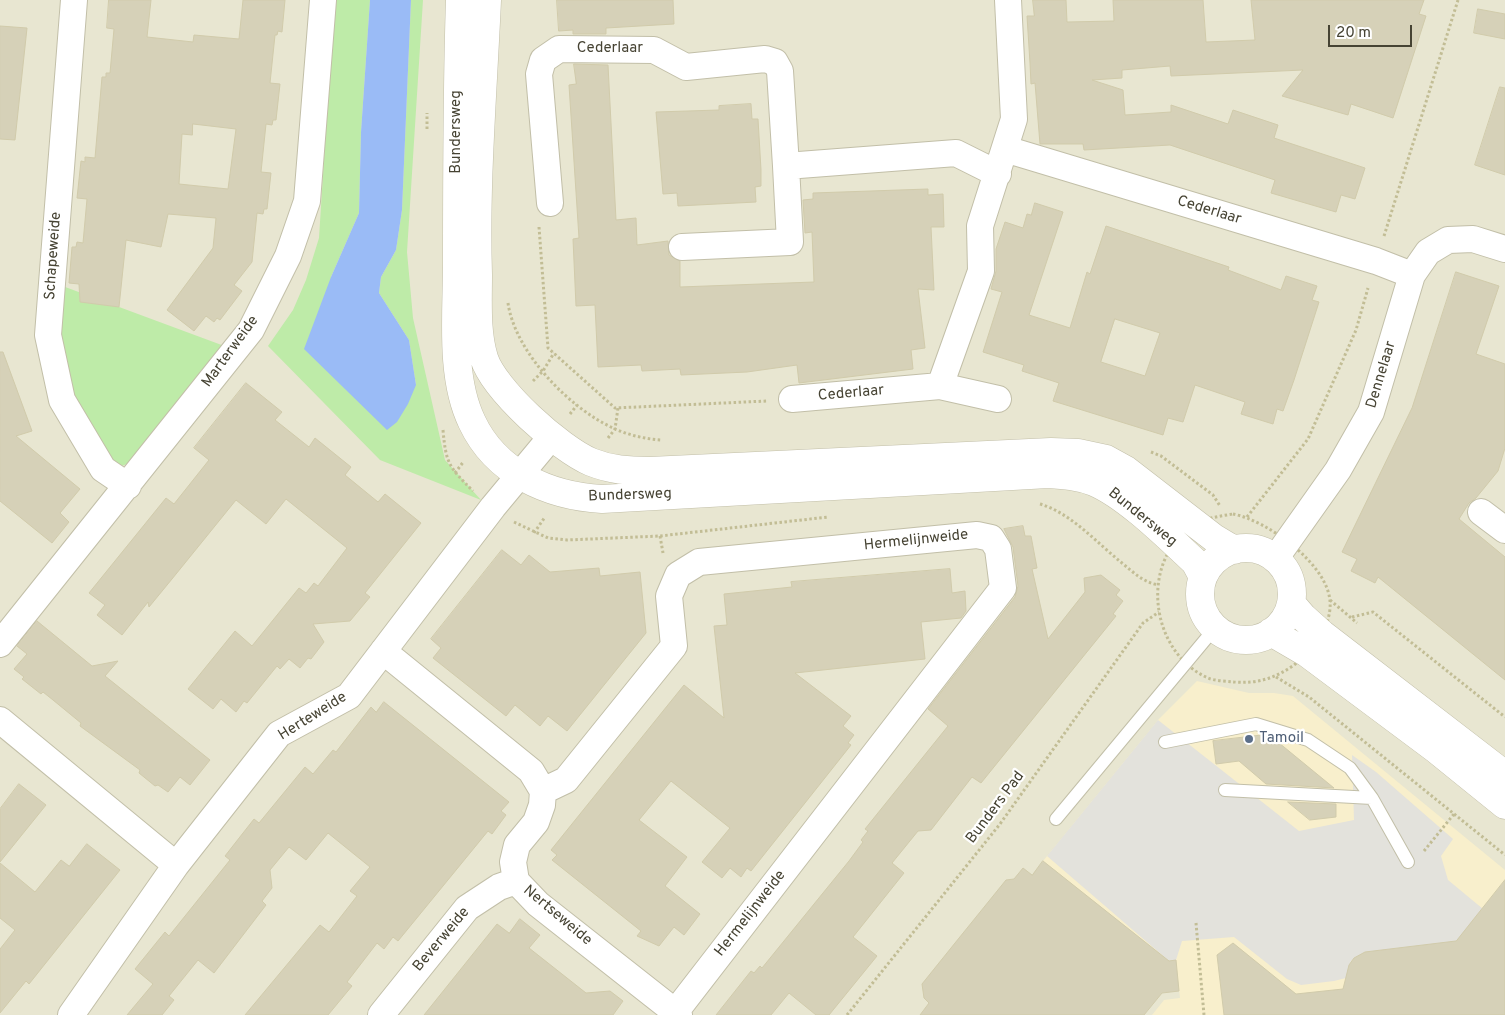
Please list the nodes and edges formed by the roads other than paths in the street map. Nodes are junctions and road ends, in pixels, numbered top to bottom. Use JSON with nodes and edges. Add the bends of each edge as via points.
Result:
{"nodes":[{"id":1,"x":74,"y":0,"type":"edge"},
{"id":2,"x":323,"y":0,"type":"edge"},
{"id":3,"x":460,"y":0,"type":"edge"},
{"id":4,"x":486,"y":0,"type":"edge"},
{"id":5,"x":1008,"y":0,"type":"edge"},
{"id":6,"x":1005,"y":149,"type":"junction"},
{"id":7,"x":786,"y":166,"type":"junction"},
{"id":8,"x":998,"y":174,"type":"junction"},
{"id":9,"x":550,"y":203,"type":"road end"},
{"id":10,"x":682,"y":247,"type":"dead end"},
{"id":11,"x":1505,"y":249,"type":"edge"},
{"id":12,"x":1412,"y":275,"type":"junction"},
{"id":13,"x":940,"y":386,"type":"junction"},
{"id":14,"x":792,"y":399,"type":"road end"},
{"id":15,"x":998,"y":399,"type":"dead end"},
{"id":16,"x":552,"y":436,"type":"junction"},
{"id":17,"x":518,"y":474,"type":"junction"},
{"id":18,"x":128,"y":486,"type":"junction"},
{"id":19,"x":1481,"y":512,"type":"dead end"},
{"id":20,"x":1505,"y":530,"type":"edge"},
{"id":21,"x":1234,"y":550,"type":"junction"},
{"id":22,"x":1282,"y":550,"type":"junction"},
{"id":23,"x":1203,"y":577,"type":"junction"},
{"id":24,"x":1291,"y":602,"type":"junction"},
{"id":25,"x":1215,"y":628,"type":"junction"},
{"id":26,"x":1271,"y":632,"type":"junction"},
{"id":27,"x":0,"y":644,"type":"edge"},
{"id":28,"x":1315,"y":644,"type":"junction"},
{"id":29,"x":383,"y":651,"type":"junction"},
{"id":30,"x":0,"y":720,"type":"edge"},
{"id":31,"x":1165,"y":742,"type":"dead end"},
{"id":32,"x":1505,"y":775,"type":"edge"},
{"id":33,"x":1225,"y":790,"type":"dead end"},
{"id":34,"x":543,"y":791,"type":"junction"},
{"id":35,"x":1372,"y":798,"type":"junction"},
{"id":36,"x":1505,"y":806,"type":"edge"},
{"id":37,"x":1056,"y":818,"type":"dead end"},
{"id":38,"x":1413,"y":860,"type":"road end"},
{"id":39,"x":176,"y":865,"type":"junction"},
{"id":40,"x":516,"y":881,"type":"junction"},
{"id":41,"x":676,"y":1014,"type":"edge"},
{"id":42,"x":71,"y":1015,"type":"edge"},
{"id":43,"x":381,"y":1015,"type":"edge"}],
"edges":[{"from":1,"to":18,"type":"street","name":"Schapeweide","via":[[48,335],[62,400],[103,469]]},
{"from":2,"to":18,"type":"street","name":"Marterweide","via":[[308,201],[288,256],[251,330]]},
{"from":3,"to":17,"type":"street","name":"Bundersweg","via":[[456,100],[458,372],[472,422],[498,458]]},
{"from":4,"to":16,"type":"street","name":"Bundersweg","via":[[476,207],[479,331],[484,359],[498,381],[513,401]]},
{"from":5,"to":6,"type":"street","via":[[1014,119]]},
{"from":6,"to":8,"type":"street"},
{"from":6,"to":12,"type":"street","name":"Cederlaar","via":[[1376,261]]},
{"from":7,"to":8,"type":"street","via":[[956,153]]},
{"from":7,"to":9,"type":"street","name":"Cederlaar","via":[[780,71],[774,62],[765,59],[686,67],[654,50],[560,49],[543,60],[539,74]]},
{"from":7,"to":10,"type":"street","name":"Cederlaar","via":[[790,242]]},
{"from":8,"to":13,"type":"street","via":[[980,226],[981,271]]},
{"from":11,"to":12,"type":"street","name":"Dennelaar","via":[[1473,239],[1448,240],[1428,252]]},
{"from":12,"to":22,"type":"street","name":"Dennelaar","via":[[1371,412],[1338,470]]},
{"from":13,"to":14,"type":"street","name":"Cederlaar"},
{"from":13,"to":15,"type":"street","name":"Cederlaar"},
{"from":16,"to":17,"type":"street","name":"Herteweide"},
{"from":16,"to":21,"type":"street","name":"Bundersweg","via":[[589,461],[618,471],[1078,453],[1106,459],[1210,520],[1214,538]]},
{"from":17,"to":23,"type":"street","name":"Bundersweg","via":[[540,487],[563,494],[602,499],[1048,474],[1070,476],[1114,492],[1195,562]]},
{"from":17,"to":29,"type":"street","name":"Herteweide"},
{"from":18,"to":27,"type":"street","name":"Marterweide"},
{"from":19,"to":20,"type":"street"},
{"from":21,"to":22,"type":"street"},
{"from":21,"to":23,"type":"street","via":[[1215,560]]},
{"from":22,"to":24,"type":"street"},
{"from":23,"to":25,"type":"street","via":[[1202,604],[1206,617]]},
{"from":24,"to":26,"type":"street","via":[[1284,619]]},
{"from":24,"to":28,"type":"street","via":[[1303,617]]},
{"from":25,"to":26,"type":"street","via":[[1225,635],[1248,640]]},
{"from":25,"to":37,"type":"lane"},
{"from":26,"to":28,"type":"street"},
{"from":28,"to":32,"type":"street"},
{"from":28,"to":36,"type":"street"},
{"from":29,"to":34,"type":"street","via":[[531,771]]},
{"from":29,"to":39,"type":"street","name":"Herteweide","via":[[349,696],[279,734]]},
{"from":30,"to":39,"type":"street"},
{"from":31,"to":35,"type":"lane","via":[[1256,724],[1308,740],[1350,768]]},
{"from":33,"to":35,"type":"lane"},
{"from":34,"to":40,"type":"street","name":"Nertseweide","via":[[536,822],[517,845],[513,862]]},
{"from":34,"to":41,"type":"street","name":"Hermelijnweide","via":[[566,780],[674,646],[669,596],[678,575],[699,562],[977,535],[991,538],[998,549],[1003,588]]},
{"from":35,"to":38,"type":"lane"},
{"from":39,"to":42,"type":"street"},
{"from":40,"to":41,"type":"street","name":"Nertseweide","via":[[538,904]]},
{"from":40,"to":43,"type":"street","name":"Beverweide","via":[[499,887],[466,908]]}]}
